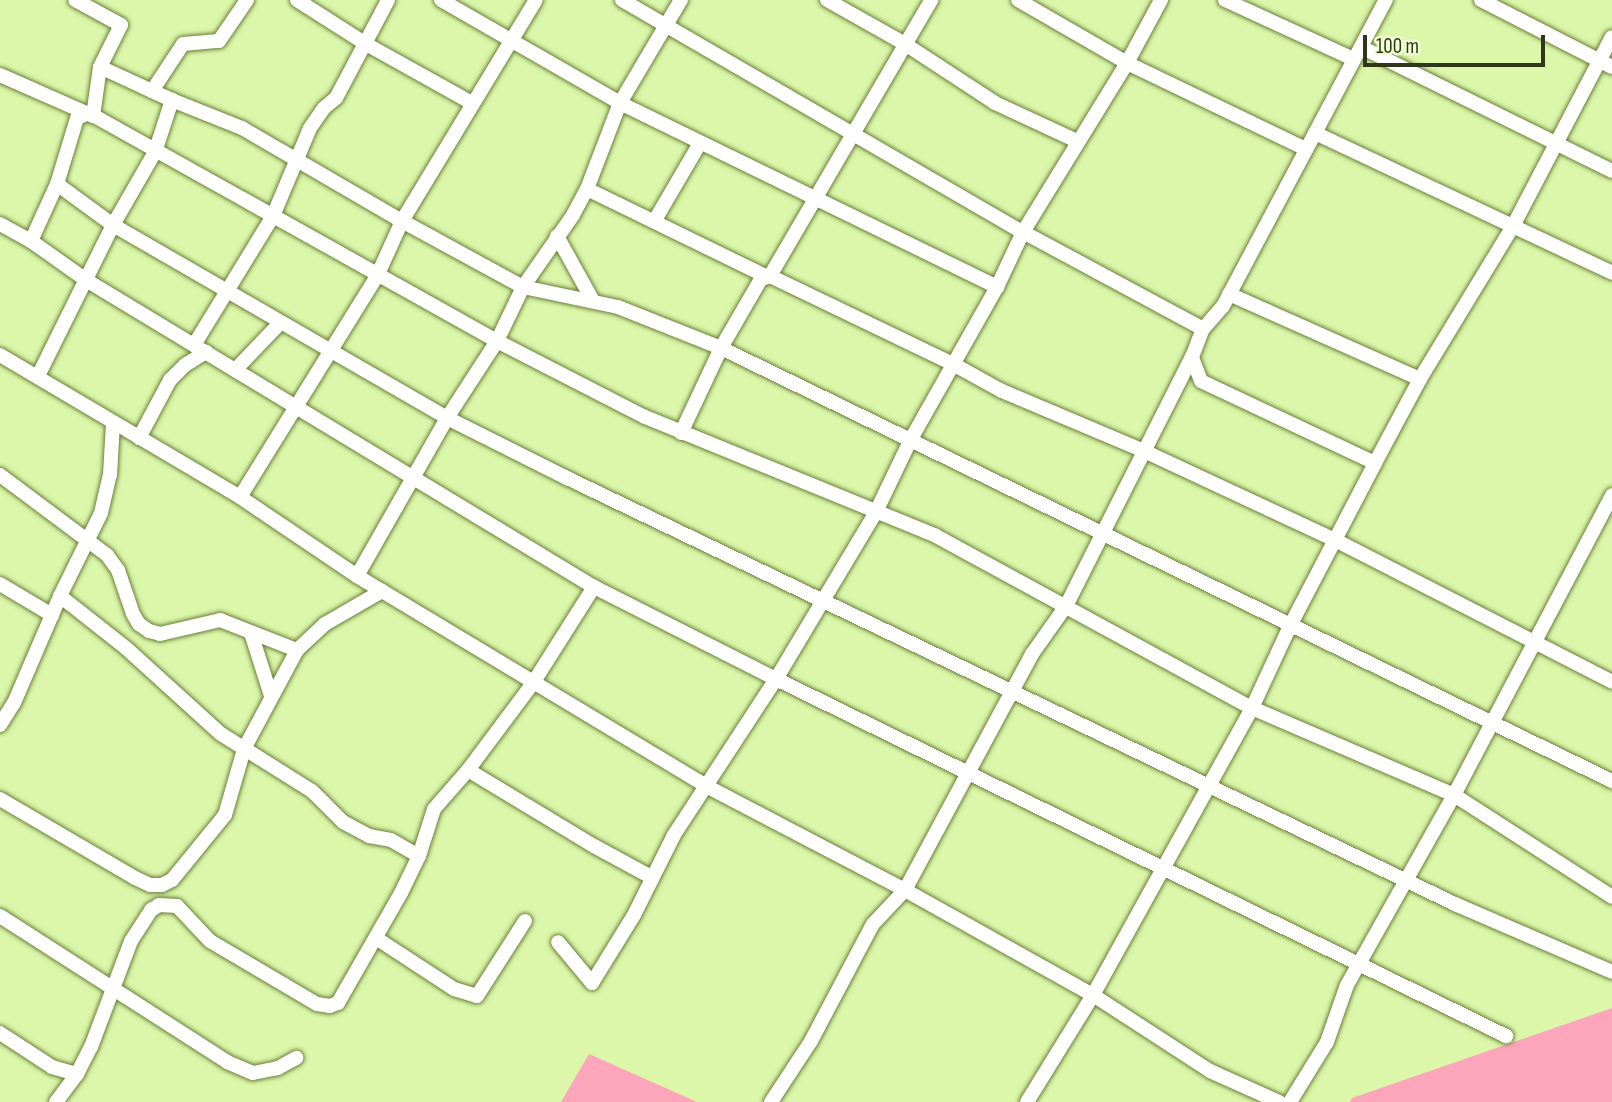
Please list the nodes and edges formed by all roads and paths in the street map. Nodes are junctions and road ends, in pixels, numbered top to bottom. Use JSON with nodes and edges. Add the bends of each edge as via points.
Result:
{"nodes":[{"id":1,"x":75,"y":0,"type":"edge"},
{"id":2,"x":247,"y":0,"type":"edge"},
{"id":3,"x":297,"y":0,"type":"edge"},
{"id":4,"x":388,"y":0,"type":"edge"},
{"id":5,"x":441,"y":0,"type":"edge"},
{"id":6,"x":536,"y":0,"type":"edge"},
{"id":7,"x":622,"y":0,"type":"edge"},
{"id":8,"x":681,"y":0,"type":"edge"},
{"id":9,"x":827,"y":0,"type":"edge"},
{"id":10,"x":931,"y":0,"type":"edge"},
{"id":11,"x":1018,"y":0,"type":"edge"},
{"id":12,"x":1161,"y":0,"type":"edge"},
{"id":13,"x":1225,"y":0,"type":"edge"},
{"id":14,"x":1386,"y":0,"type":"edge"},
{"id":15,"x":1481,"y":0,"type":"edge"},
{"id":16,"x":665,"y":24,"type":"junction"},
{"id":17,"x":1612,"y":37,"type":"edge"},
{"id":18,"x":509,"y":40,"type":"junction"},
{"id":19,"x":366,"y":44,"type":"junction"},
{"id":20,"x":905,"y":44,"type":"junction"},
{"id":21,"x":1357,"y":53,"type":"junction"},
{"id":22,"x":1127,"y":63,"type":"junction"},
{"id":23,"x":1605,"y":64,"type":"edge"},
{"id":24,"x":100,"y":67,"type":"junction"},
{"id":25,"x":0,"y":75,"type":"edge"},
{"id":26,"x":152,"y":91,"type":"junction"},
{"id":27,"x":172,"y":100,"type":"junction"},
{"id":28,"x":472,"y":103,"type":"junction"},
{"id":29,"x":620,"y":103,"type":"junction"},
{"id":30,"x":93,"y":116,"type":"junction"},
{"id":31,"x":851,"y":133,"type":"junction"},
{"id":32,"x":1315,"y":133,"type":"junction"},
{"id":33,"x":1077,"y":141,"type":"junction"},
{"id":34,"x":700,"y":143,"type":"junction"},
{"id":35,"x":1554,"y":143,"type":"junction"},
{"id":36,"x":1306,"y":149,"type":"junction"},
{"id":37,"x":155,"y":152,"type":"junction"},
{"id":38,"x":296,"y":160,"type":"junction"},
{"id":39,"x":1612,"y":171,"type":"edge"},
{"id":40,"x":57,"y":184,"type":"junction"},
{"id":41,"x":587,"y":189,"type":"junction"},
{"id":42,"x":817,"y":199,"type":"junction"},
{"id":43,"x":273,"y":216,"type":"junction"},
{"id":44,"x":655,"y":220,"type":"junction"},
{"id":45,"x":402,"y":221,"type":"junction"},
{"id":46,"x":0,"y":224,"type":"edge"},
{"id":47,"x":113,"y":225,"type":"junction"},
{"id":48,"x":1513,"y":226,"type":"junction"},
{"id":49,"x":1023,"y":232,"type":"junction"},
{"id":50,"x":557,"y":236,"type":"junction"},
{"id":51,"x":31,"y":240,"type":"junction"},
{"id":52,"x":1612,"y":273,"type":"edge"},
{"id":53,"x":378,"y":274,"type":"junction"},
{"id":54,"x":767,"y":276,"type":"junction"},
{"id":55,"x":86,"y":280,"type":"junction"},
{"id":56,"x":523,"y":286,"type":"junction"},
{"id":57,"x":997,"y":287,"type":"junction"},
{"id":58,"x":225,"y":290,"type":"junction"},
{"id":59,"x":1229,"y":294,"type":"junction"},
{"id":60,"x":593,"y":301,"type":"junction"},
{"id":61,"x":281,"y":322,"type":"junction"},
{"id":62,"x":1203,"y":329,"type":"junction"},
{"id":63,"x":497,"y":341,"type":"junction"},
{"id":64,"x":721,"y":348,"type":"junction"},
{"id":65,"x":200,"y":349,"type":"junction"},
{"id":66,"x":329,"y":349,"type":"junction"},
{"id":67,"x":0,"y":355,"type":"edge"},
{"id":68,"x":1192,"y":357,"type":"junction"},
{"id":69,"x":953,"y":364,"type":"junction"},
{"id":70,"x":235,"y":370,"type":"junction"},
{"id":71,"x":38,"y":376,"type":"junction"},
{"id":72,"x":1420,"y":379,"type":"junction"},
{"id":73,"x":296,"y":406,"type":"junction"},
{"id":74,"x":447,"y":418,"type":"junction"},
{"id":75,"x":113,"y":423,"type":"junction"},
{"id":76,"x":681,"y":433,"type":"junction"},
{"id":77,"x":139,"y":438,"type":"junction"},
{"id":78,"x":910,"y":441,"type":"junction"},
{"id":79,"x":1144,"y":451,"type":"junction"},
{"id":80,"x":1375,"y":463,"type":"junction"},
{"id":81,"x":0,"y":475,"type":"edge"},
{"id":82,"x":413,"y":479,"type":"junction"},
{"id":83,"x":1612,"y":495,"type":"edge"},
{"id":84,"x":240,"y":497,"type":"junction"},
{"id":85,"x":876,"y":512,"type":"junction"},
{"id":86,"x":1102,"y":533,"type":"junction"},
{"id":87,"x":90,"y":539,"type":"junction"},
{"id":88,"x":1335,"y":540,"type":"junction"},
{"id":89,"x":357,"y":576,"type":"junction"},
{"id":90,"x":0,"y":584,"type":"edge"},
{"id":91,"x":594,"y":587,"type":"junction"},
{"id":92,"x":382,"y":591,"type":"junction"},
{"id":93,"x":60,"y":596,"type":"junction"},
{"id":94,"x":823,"y":598,"type":"junction"},
{"id":95,"x":1066,"y":606,"type":"junction"},
{"id":96,"x":52,"y":615,"type":"junction"},
{"id":97,"x":1291,"y":624,"type":"junction"},
{"id":98,"x":251,"y":633,"type":"junction"},
{"id":99,"x":1536,"y":644,"type":"junction"},
{"id":100,"x":297,"y":650,"type":"junction"},
{"id":101,"x":776,"y":679,"type":"junction"},
{"id":102,"x":1612,"y":682,"type":"edge"},
{"id":103,"x":533,"y":683,"type":"junction"},
{"id":104,"x":1013,"y":691,"type":"junction"},
{"id":105,"x":0,"y":695,"type":"edge"},
{"id":106,"x":271,"y":696,"type":"junction"},
{"id":107,"x":14,"y":704,"type":"junction"},
{"id":108,"x":1252,"y":708,"type":"junction"},
{"id":109,"x":1492,"y":720,"type":"junction"},
{"id":110,"x":0,"y":724,"type":"edge"},
{"id":111,"x":244,"y":749,"type":"junction"},
{"id":112,"x":468,"y":770,"type":"junction"},
{"id":113,"x":968,"y":771,"type":"junction"},
{"id":114,"x":1612,"y":781,"type":"edge"},
{"id":115,"x":1209,"y":784,"type":"junction"},
{"id":116,"x":708,"y":787,"type":"junction"},
{"id":117,"x":1454,"y":795,"type":"junction"},
{"id":118,"x":0,"y":799,"type":"edge"},
{"id":119,"x":419,"y":856,"type":"junction"},
{"id":120,"x":1162,"y":868,"type":"junction"},
{"id":121,"x":651,"y":877,"type":"junction"},
{"id":122,"x":135,"y":878,"type":"junction"},
{"id":123,"x":1405,"y":879,"type":"junction"},
{"id":124,"x":172,"y":880,"type":"junction"},
{"id":125,"x":905,"y":890,"type":"junction"},
{"id":126,"x":1612,"y":897,"type":"edge"},
{"id":127,"x":162,"y":906,"type":"junction"},
{"id":128,"x":0,"y":916,"type":"edge"},
{"id":129,"x":525,"y":921,"type":"dead end"},
{"id":130,"x":376,"y":938,"type":"junction"},
{"id":131,"x":558,"y":942,"type":"dead end"},
{"id":132,"x":1359,"y":965,"type":"junction"},
{"id":133,"x":1612,"y":972,"type":"edge"},
{"id":134,"x":112,"y":990,"type":"junction"},
{"id":135,"x":1093,"y":995,"type":"junction"},
{"id":136,"x":0,"y":1033,"type":"edge"},
{"id":137,"x":1506,"y":1036,"type":"dead end"},
{"id":138,"x":296,"y":1058,"type":"dead end"},
{"id":139,"x":77,"y":1074,"type":"junction"},
{"id":140,"x":55,"y":1102,"type":"edge"},
{"id":141,"x":771,"y":1102,"type":"edge"},
{"id":142,"x":1027,"y":1102,"type":"edge"},
{"id":143,"x":1279,"y":1102,"type":"edge"},
{"id":144,"x":1290,"y":1102,"type":"edge"}],
"edges":[{"from":1,"to":24,"type":"street","via":[[121,24]]},
{"from":2,"to":26,"type":"street","via":[[219,41],[183,44]]},
{"from":3,"to":19,"type":"street"},
{"from":4,"to":19,"type":"street"},
{"from":5,"to":18,"type":"street"},
{"from":6,"to":18,"type":"street"},
{"from":7,"to":16,"type":"street"},
{"from":8,"to":16,"type":"street"},
{"from":9,"to":20,"type":"street"},
{"from":10,"to":20,"type":"street"},
{"from":11,"to":22,"type":"street"},
{"from":12,"to":22,"type":"street"},
{"from":13,"to":21,"type":"street"},
{"from":14,"to":21,"type":"street"},
{"from":15,"to":23,"type":"street"},
{"from":16,"to":29,"type":"street"},
{"from":16,"to":31,"type":"street"},
{"from":17,"to":23,"type":"street"},
{"from":18,"to":28,"type":"street"},
{"from":18,"to":29,"type":"street"},
{"from":19,"to":28,"type":"street"},
{"from":19,"to":38,"type":"street","via":[[336,97],[310,128]]},
{"from":20,"to":31,"type":"street"},
{"from":20,"to":33,"type":"street","via":[[995,103]]},
{"from":21,"to":32,"type":"street"},
{"from":21,"to":35,"type":"street"},
{"from":22,"to":33,"type":"street"},
{"from":22,"to":36,"type":"street"},
{"from":23,"to":35,"type":"street"},
{"from":24,"to":26,"type":"street"},
{"from":24,"to":30,"type":"street"},
{"from":25,"to":30,"type":"street"},
{"from":26,"to":27,"type":"street"},
{"from":27,"to":37,"type":"street"},
{"from":27,"to":38,"type":"street","via":[[242,128]]},
{"from":28,"to":45,"type":"street"},
{"from":29,"to":34,"type":"street"},
{"from":29,"to":41,"type":"street"},
{"from":30,"to":37,"type":"street"},
{"from":30,"to":40,"type":"street","via":[[82,113],[77,118]]},
{"from":31,"to":42,"type":"street"},
{"from":31,"to":49,"type":"street"},
{"from":32,"to":36,"type":"street"},
{"from":32,"to":48,"type":"street"},
{"from":33,"to":49,"type":"street"},
{"from":34,"to":42,"type":"street"},
{"from":34,"to":44,"type":"street"},
{"from":35,"to":39,"type":"street"},
{"from":35,"to":48,"type":"street"},
{"from":36,"to":59,"type":"street"},
{"from":37,"to":43,"type":"street"},
{"from":37,"to":47,"type":"street"},
{"from":38,"to":43,"type":"street"},
{"from":38,"to":45,"type":"street"},
{"from":40,"to":47,"type":"street"},
{"from":40,"to":51,"type":"street"},
{"from":41,"to":44,"type":"street"},
{"from":41,"to":50,"type":"street"},
{"from":42,"to":54,"type":"street"},
{"from":42,"to":57,"type":"street"},
{"from":43,"to":53,"type":"street"},
{"from":43,"to":58,"type":"street"},
{"from":44,"to":54,"type":"street"},
{"from":45,"to":53,"type":"street"},
{"from":45,"to":56,"type":"street"},
{"from":46,"to":51,"type":"street"},
{"from":47,"to":55,"type":"street"},
{"from":47,"to":58,"type":"street"},
{"from":48,"to":52,"type":"street"},
{"from":48,"to":72,"type":"street"},
{"from":49,"to":57,"type":"street"},
{"from":49,"to":62,"type":"street"},
{"from":50,"to":56,"type":"street"},
{"from":50,"to":60,"type":"street"},
{"from":51,"to":55,"type":"street"},
{"from":53,"to":63,"type":"street"},
{"from":53,"to":66,"type":"street"},
{"from":54,"to":64,"type":"street"},
{"from":54,"to":69,"type":"street"},
{"from":55,"to":65,"type":"street"},
{"from":55,"to":71,"type":"street"},
{"from":56,"to":60,"type":"street"},
{"from":56,"to":63,"type":"street"},
{"from":57,"to":69,"type":"street"},
{"from":58,"to":61,"type":"street"},
{"from":58,"to":65,"type":"street"},
{"from":59,"to":62,"type":"street"},
{"from":59,"to":72,"type":"street"},
{"from":60,"to":64,"type":"street"},
{"from":61,"to":66,"type":"street"},
{"from":61,"to":70,"type":"street"},
{"from":62,"to":68,"type":"street"},
{"from":63,"to":74,"type":"street"},
{"from":63,"to":76,"type":"street"},
{"from":64,"to":76,"type":"street"},
{"from":64,"to":78,"type":"street"},
{"from":65,"to":70,"type":"street"},
{"from":65,"to":77,"type":"street","via":[[170,380]]},
{"from":66,"to":73,"type":"street"},
{"from":66,"to":74,"type":"street"},
{"from":67,"to":71,"type":"street"},
{"from":68,"to":79,"type":"street"},
{"from":68,"to":80,"type":"street","via":[[1201,381]]},
{"from":69,"to":78,"type":"street"},
{"from":69,"to":79,"type":"street","via":[[1002,391]]},
{"from":70,"to":73,"type":"street"},
{"from":71,"to":75,"type":"street"},
{"from":72,"to":80,"type":"street"},
{"from":73,"to":82,"type":"street"},
{"from":73,"to":84,"type":"street"},
{"from":74,"to":82,"type":"street"},
{"from":74,"to":94,"type":"street"},
{"from":75,"to":77,"type":"street"},
{"from":75,"to":87,"type":"street","via":[[107,492]]},
{"from":76,"to":85,"type":"street"},
{"from":77,"to":84,"type":"street"},
{"from":78,"to":85,"type":"street"},
{"from":78,"to":86,"type":"street"},
{"from":79,"to":86,"type":"street"},
{"from":79,"to":88,"type":"street"},
{"from":80,"to":88,"type":"street"},
{"from":81,"to":87,"type":"street"},
{"from":82,"to":89,"type":"street"},
{"from":82,"to":91,"type":"street"},
{"from":83,"to":99,"type":"street"},
{"from":84,"to":89,"type":"street"},
{"from":85,"to":94,"type":"street"},
{"from":85,"to":95,"type":"street","via":[[936,536]]},
{"from":86,"to":95,"type":"street"},
{"from":86,"to":97,"type":"street"},
{"from":87,"to":93,"type":"street"},
{"from":87,"to":98,"type":"street","via":[[118,570],[133,614],[149,631],[160,634],[220,620]]},
{"from":88,"to":97,"type":"street"},
{"from":88,"to":99,"type":"street"},
{"from":89,"to":92,"type":"street"},
{"from":90,"to":96,"type":"street"},
{"from":91,"to":101,"type":"street"},
{"from":91,"to":103,"type":"street"},
{"from":92,"to":100,"type":"street","via":[[325,624]]},
{"from":92,"to":103,"type":"street"},
{"from":93,"to":96,"type":"street"},
{"from":93,"to":111,"type":"street"},
{"from":94,"to":101,"type":"street"},
{"from":94,"to":104,"type":"street"},
{"from":95,"to":104,"type":"street"},
{"from":95,"to":108,"type":"street"},
{"from":96,"to":107,"type":"street"},
{"from":97,"to":108,"type":"street"},
{"from":97,"to":109,"type":"street"},
{"from":98,"to":100,"type":"street"},
{"from":98,"to":106,"type":"street"},
{"from":99,"to":102,"type":"street"},
{"from":99,"to":109,"type":"street"},
{"from":100,"to":106,"type":"street"},
{"from":101,"to":113,"type":"street"},
{"from":101,"to":116,"type":"street"},
{"from":103,"to":112,"type":"street"},
{"from":103,"to":116,"type":"street"},
{"from":104,"to":113,"type":"street"},
{"from":104,"to":115,"type":"street"},
{"from":105,"to":107,"type":"street"},
{"from":106,"to":111,"type":"street"},
{"from":107,"to":110,"type":"street"},
{"from":108,"to":115,"type":"street"},
{"from":108,"to":117,"type":"street"},
{"from":109,"to":114,"type":"street"},
{"from":109,"to":117,"type":"street"},
{"from":111,"to":119,"type":"street","via":[[313,791],[343,822]]},
{"from":111,"to":124,"type":"street","via":[[225,815]]},
{"from":112,"to":119,"type":"street","via":[[434,809]]},
{"from":112,"to":121,"type":"street"},
{"from":113,"to":120,"type":"street"},
{"from":113,"to":125,"type":"street"},
{"from":115,"to":120,"type":"street"},
{"from":115,"to":123,"type":"street"},
{"from":116,"to":121,"type":"street"},
{"from":116,"to":125,"type":"street"},
{"from":117,"to":123,"type":"street"},
{"from":117,"to":126,"type":"street"},
{"from":118,"to":122,"type":"street"},
{"from":119,"to":130,"type":"street"},
{"from":120,"to":132,"type":"street"},
{"from":120,"to":135,"type":"street"},
{"from":121,"to":131,"type":"street","via":[[634,915],[592,983]]},
{"from":122,"to":124,"type":"street","via":[[150,885]]},
{"from":122,"to":127,"type":"street"},
{"from":123,"to":132,"type":"street"},
{"from":123,"to":133,"type":"street"},
{"from":124,"to":127,"type":"street"},
{"from":125,"to":135,"type":"street"},
{"from":125,"to":141,"type":"street","via":[[873,924],[811,1041]]},
{"from":127,"to":130,"type":"street","via":[[177,906],[210,941],[317,1004],[330,1006],[345,996]]},
{"from":127,"to":134,"type":"street","via":[[131,941]]},
{"from":128,"to":134,"type":"street"},
{"from":129,"to":130,"type":"street","via":[[477,996],[454,989]]},
{"from":132,"to":137,"type":"street"},
{"from":132,"to":144,"type":"street","via":[[1327,1042]]},
{"from":134,"to":138,"type":"street","via":[[226,1062],[253,1073],[278,1068]]},
{"from":134,"to":139,"type":"street","via":[[92,1048]]},
{"from":135,"to":142,"type":"street"},
{"from":135,"to":143,"type":"street","via":[[1210,1071]]},
{"from":136,"to":139,"type":"street","via":[[52,1067]]},
{"from":139,"to":140,"type":"street"}]}
